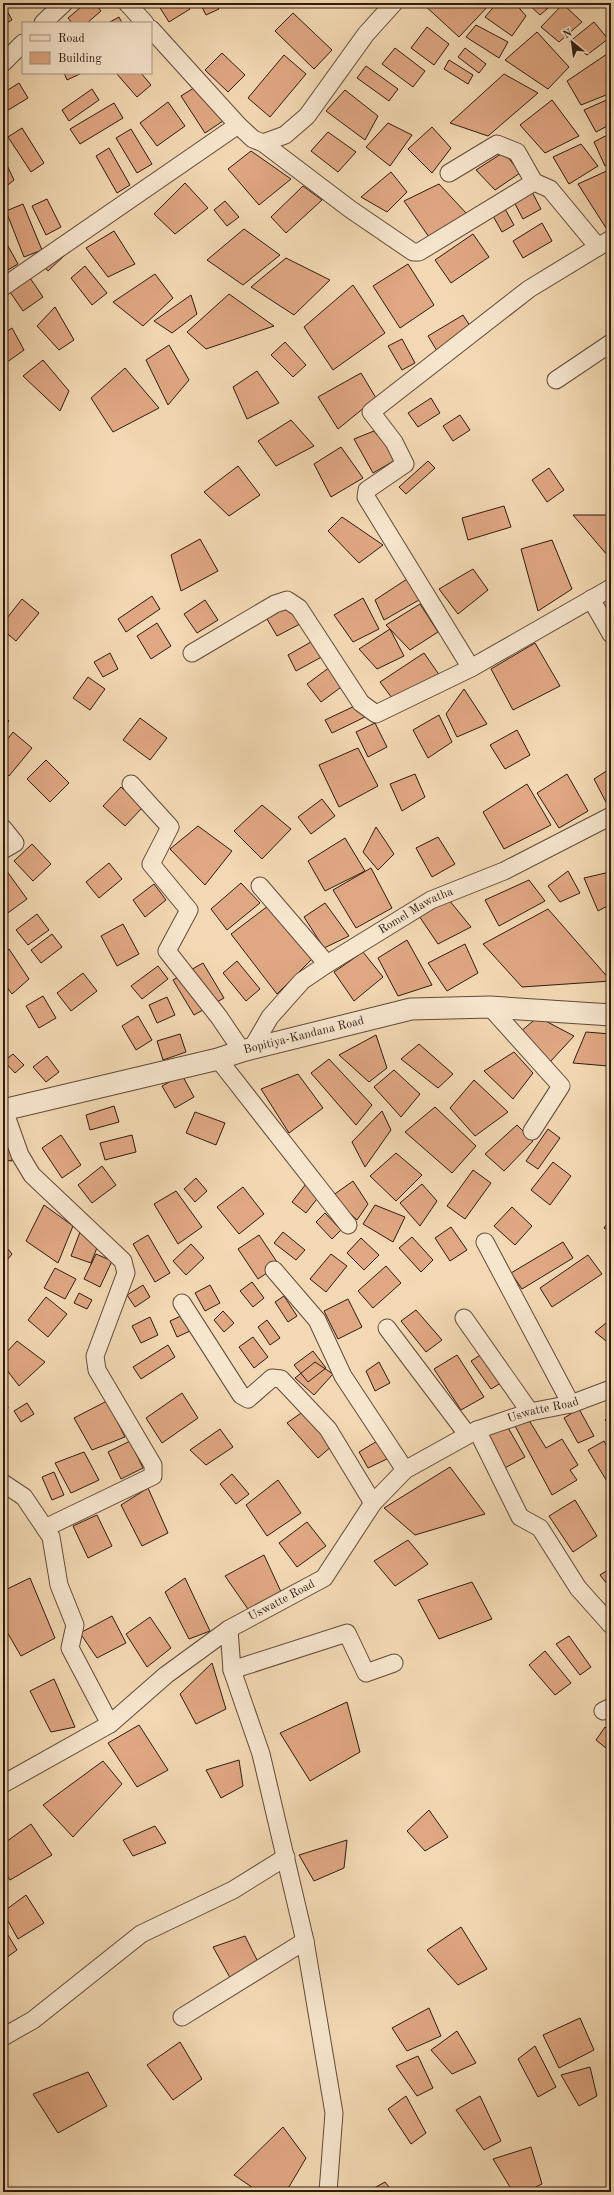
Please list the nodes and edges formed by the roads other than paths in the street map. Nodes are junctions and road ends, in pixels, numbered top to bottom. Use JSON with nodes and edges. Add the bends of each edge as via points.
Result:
{"nodes":[{"id":1,"x":64,"y":3,"type":"edge"},
{"id":2,"x":127,"y":3,"type":"edge"},
{"id":3,"x":394,"y":3,"type":"edge"},
{"id":4,"x":45,"y":22,"type":"edge"},
{"id":5,"x":144,"y":22,"type":"edge"},
{"id":6,"x":152,"y":30,"type":"edge"},
{"id":7,"x":22,"y":44,"type":"edge"},
{"id":8,"x":3,"y":63,"type":"edge"},
{"id":9,"x":238,"y":125,"type":"junction"},
{"id":10,"x":263,"y":143,"type":"junction"},
{"id":11,"x":449,"y":174,"type":"dead end"},
{"id":12,"x":534,"y":182,"type":"junction"},
{"id":13,"x":604,"y":243,"type":"edge"},
{"id":14,"x":3,"y":287,"type":"edge"},
{"id":15,"x":611,"y":344,"type":"edge"},
{"id":16,"x":556,"y":380,"type":"dead end"},
{"id":17,"x":611,"y":588,"type":"edge"},
{"id":18,"x":591,"y":599,"type":"junction"},
{"id":19,"x":611,"y":634,"type":"edge"},
{"id":20,"x":192,"y":653,"type":"dead end"},
{"id":21,"x":471,"y":668,"type":"junction"},
{"id":22,"x":131,"y":784,"type":"dead end"},
{"id":23,"x":611,"y":816,"type":"edge"},
{"id":24,"x":3,"y":828,"type":"edge"},
{"id":25,"x":3,"y":850,"type":"edge"},
{"id":26,"x":260,"y":886,"type":"dead end"},
{"id":27,"x":327,"y":964,"type":"junction"},
{"id":28,"x":490,"y":1007,"type":"junction"},
{"id":29,"x":611,"y":1015,"type":"edge"},
{"id":30,"x":247,"y":1049,"type":"junction"},
{"id":31,"x":218,"y":1059,"type":"junction"},
{"id":32,"x":3,"y":1110,"type":"edge"},
{"id":33,"x":532,"y":1131,"type":"dead end"},
{"id":34,"x":348,"y":1225,"type":"dead end"},
{"id":35,"x":485,"y":1242,"type":"dead end"},
{"id":36,"x":274,"y":1270,"type":"dead end"},
{"id":37,"x":182,"y":1303,"type":"dead end"},
{"id":38,"x":464,"y":1318,"type":"dead end"},
{"id":39,"x":387,"y":1328,"type":"dead end"},
{"id":40,"x":611,"y":1389,"type":"edge"},
{"id":41,"x":571,"y":1404,"type":"junction"},
{"id":42,"x":530,"y":1412,"type":"junction"},
{"id":43,"x":472,"y":1432,"type":"junction"},
{"id":44,"x":405,"y":1470,"type":"junction"},
{"id":45,"x":3,"y":1483,"type":"edge"},
{"id":46,"x":373,"y":1502,"type":"junction"},
{"id":47,"x":45,"y":1528,"type":"junction"},
{"id":48,"x":611,"y":1625,"type":"edge"},
{"id":49,"x":229,"y":1629,"type":"junction"},
{"id":50,"x":394,"y":1663,"type":"dead end"},
{"id":51,"x":232,"y":1670,"type":"junction"},
{"id":52,"x":110,"y":1724,"type":"junction"},
{"id":53,"x":3,"y":1784,"type":"edge"},
{"id":54,"x":286,"y":1857,"type":"junction"},
{"id":55,"x":304,"y":1941,"type":"junction"},
{"id":56,"x":182,"y":2018,"type":"dead end"},
{"id":57,"x":3,"y":2037,"type":"edge"},
{"id":58,"x":328,"y":2192,"type":"edge"}],
"edges":[{"from":1,"to":4,"type":"street"},
{"from":2,"to":5,"type":"street"},
{"from":3,"to":10,"type":"street","via":[[366,34],[307,116],[285,135]]},
{"from":6,"to":9,"type":"street"},
{"from":7,"to":8,"type":"street"},
{"from":9,"to":10,"type":"street","via":[[254,139]]},
{"from":9,"to":14,"type":"street"},
{"from":10,"to":12,"type":"street","via":[[350,209],[413,252],[419,252]]},
{"from":11,"to":12,"type":"street","via":[[497,144],[517,152]]},
{"from":12,"to":13,"type":"street","via":[[550,189]]},
{"from":13,"to":21,"type":"street","via":[[529,288],[371,412],[394,442],[405,464],[367,490],[366,497]]},
{"from":15,"to":16,"type":"street"},
{"from":17,"to":18,"type":"street"},
{"from":18,"to":19,"type":"street"},
{"from":18,"to":21,"type":"street"},
{"from":20,"to":21,"type":"street","via":[[275,604],[287,600],[298,608],[360,703],[376,714]]},
{"from":22,"to":30,"type":"street","via":[[170,827],[151,864],[189,910],[167,950]]},
{"from":23,"to":27,"type":"street","name":"Romel Mawatha","via":[[504,871],[431,900]]},
{"from":24,"to":25,"type":"street","via":[[15,843]]},
{"from":26,"to":27,"type":"street"},
{"from":27,"to":30,"type":"street","name":"Romel Mawatha","via":[[302,981],[270,1017]]},
{"from":28,"to":29,"type":"street","name":"Bopitiya-Kandana Road"},
{"from":28,"to":30,"type":"street","name":"Bopitiya-Kandana Road","via":[[411,1009]]},
{"from":28,"to":33,"type":"street","via":[[561,1086]]},
{"from":30,"to":31,"type":"street","name":"Bopitiya-Kandana Road"},
{"from":31,"to":32,"type":"street","name":"Bopitiya-Kandana Road"},
{"from":31,"to":34,"type":"street"},
{"from":32,"to":47,"type":"street","via":[[20,1155],[32,1174],[123,1261],[126,1273],[95,1356],[97,1370],[153,1465],[153,1476]]},
{"from":35,"to":41,"type":"street"},
{"from":36,"to":44,"type":"street","via":[[317,1320],[343,1376]]},
{"from":37,"to":46,"type":"street","via":[[241,1395],[248,1398],[272,1378],[281,1379],[328,1429]]},
{"from":38,"to":42,"type":"street"},
{"from":39,"to":43,"type":"street"},
{"from":40,"to":41,"type":"street","name":"Uswatte Road"},
{"from":41,"to":42,"type":"street","name":"Uswatte Road"},
{"from":42,"to":43,"type":"street","name":"Uswatte Road"},
{"from":43,"to":44,"type":"street","name":"Uswatte Road"},
{"from":43,"to":48,"type":"street","via":[[520,1517],[540,1528],[578,1588]]},
{"from":44,"to":46,"type":"street","name":"Uswatte Road"},
{"from":45,"to":47,"type":"street","via":[[24,1497]]},
{"from":46,"to":49,"type":"street","name":"Uswatte Road","via":[[324,1578]]},
{"from":47,"to":52,"type":"street","via":[[52,1537],[59,1585],[75,1625],[70,1648]]},
{"from":49,"to":51,"type":"street"},
{"from":49,"to":52,"type":"street","name":"Uswatte Road","via":[[166,1675]]},
{"from":50,"to":51,"type":"street","via":[[366,1673],[347,1633]]},
{"from":51,"to":54,"type":"street","via":[[262,1754]]},
{"from":52,"to":53,"type":"street","name":"Uswatte Road"},
{"from":54,"to":55,"type":"street"},
{"from":54,"to":57,"type":"street","via":[[233,1890],[141,1934],[33,2020]]},
{"from":55,"to":56,"type":"street"},
{"from":55,"to":58,"type":"street","via":[[334,2113]]}]}
